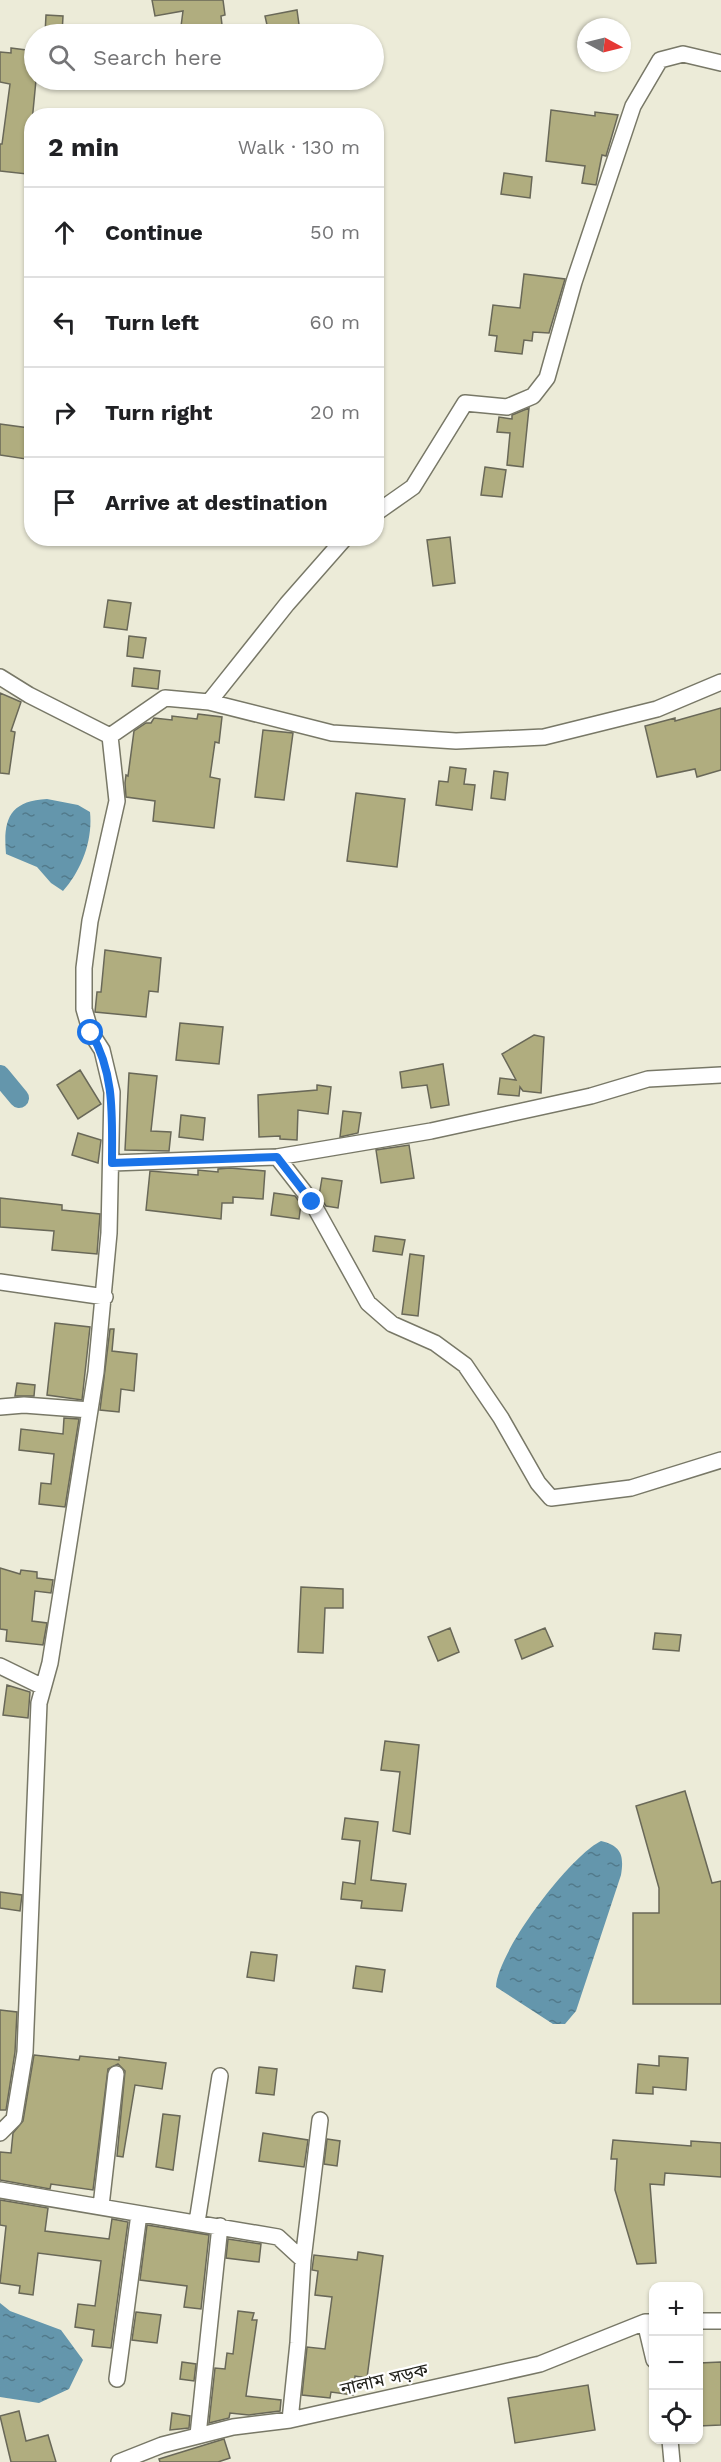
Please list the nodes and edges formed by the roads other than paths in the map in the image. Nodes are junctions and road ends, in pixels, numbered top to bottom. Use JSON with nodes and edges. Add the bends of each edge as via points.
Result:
{"nodes":[{"id":1,"x":721,"y":63,"type":"edge"},
{"id":2,"x":384,"y":507,"type":"edge"},
{"id":3,"x":338,"y":546,"type":"edge"},
{"id":4,"x":0,"y":677,"type":"edge"},
{"id":5,"x":721,"y":682,"type":"edge"},
{"id":6,"x":209,"y":702,"type":"junction"},
{"id":7,"x":110,"y":736,"type":"junction"},
{"id":8,"x":721,"y":1075,"type":"edge"},
{"id":9,"x":277,"y":1157,"type":"junction"},
{"id":10,"x":112,"y":1163,"type":"junction"},
{"id":11,"x":0,"y":1282,"type":"edge"},
{"id":12,"x":105,"y":1297,"type":"junction"},
{"id":13,"x":0,"y":1407,"type":"edge"},
{"id":14,"x":90,"y":1410,"type":"junction"},
{"id":15,"x":721,"y":1460,"type":"edge"},
{"id":16,"x":0,"y":1666,"type":"edge"},
{"id":17,"x":43,"y":1687,"type":"junction"},
{"id":18,"x":116,"y":2074,"type":"dead end"},
{"id":19,"x":220,"y":2076,"type":"dead end"},
{"id":20,"x":320,"y":2120,"type":"dead end"},
{"id":21,"x":0,"y":2133,"type":"edge"},
{"id":22,"x":0,"y":2190,"type":"edge"},
{"id":23,"x":100,"y":2206,"type":"junction"},
{"id":24,"x":139,"y":2214,"type":"junction"},
{"id":25,"x":197,"y":2222,"type":"junction"},
{"id":26,"x":220,"y":2226,"type":"junction"},
{"id":27,"x":303,"y":2260,"type":"junction"},
{"id":28,"x":703,"y":2321,"type":"edge"},
{"id":29,"x":721,"y":2321,"type":"edge"},
{"id":30,"x":649,"y":2322,"type":"edge"},
{"id":31,"x":117,"y":2379,"type":"dead end"},
{"id":32,"x":290,"y":2420,"type":"junction"},
{"id":33,"x":198,"y":2435,"type":"junction"},
{"id":34,"x":670,"y":2444,"type":"edge"},
{"id":35,"x":119,"y":2462,"type":"edge"},
{"id":36,"x":672,"y":2462,"type":"edge"}],
"edges":[{"from":1,"to":2,"type":"street","via":[[683,54],[660,60],[633,106],[574,282],[547,378],[533,396],[507,407],[465,403],[413,487]]},
{"from":3,"to":6,"type":"street"},
{"from":4,"to":7,"type":"street"},
{"from":5,"to":6,"type":"street","via":[[657,709],[544,738],[456,741],[332,734]]},
{"from":6,"to":7,"type":"street","via":[[165,698]]},
{"from":7,"to":10,"type":"street","via":[[117,801],[90,921],[84,1009],[91,1033],[102,1050],[112,1092]]},
{"from":8,"to":9,"type":"street","via":[[648,1079],[591,1096],[431,1131]]},
{"from":9,"to":10,"type":"street"},
{"from":9,"to":15,"type":"street","via":[[312,1202],[368,1303],[392,1324],[435,1343],[465,1365],[551,1498],[631,1488]]},
{"from":10,"to":12,"type":"street"},
{"from":11,"to":12,"type":"street"},
{"from":12,"to":14,"type":"street"},
{"from":13,"to":14,"type":"street"},
{"from":14,"to":17,"type":"street"},
{"from":16,"to":17,"type":"street"},
{"from":17,"to":21,"type":"street","via":[[39,1702],[25,2052],[14,2119]]},
{"from":18,"to":23,"type":"street"},
{"from":19,"to":25,"type":"street"},
{"from":20,"to":27,"type":"street"},
{"from":22,"to":23,"type":"street"},
{"from":23,"to":24,"type":"street"},
{"from":24,"to":25,"type":"street"},
{"from":24,"to":31,"type":"street"},
{"from":25,"to":26,"type":"street"},
{"from":26,"to":27,"type":"street","via":[[278,2237]]},
{"from":26,"to":33,"type":"street"},
{"from":27,"to":32,"type":"street"},
{"from":28,"to":29,"type":"street"},
{"from":30,"to":32,"type":"street","name":"নালাম সড়ক","via":[[540,2364]]},
{"from":32,"to":33,"type":"street","name":"নালাম সড়ক"},
{"from":33,"to":35,"type":"street","name":"নালাম সড়ক"},
{"from":34,"to":36,"type":"street"}]}
